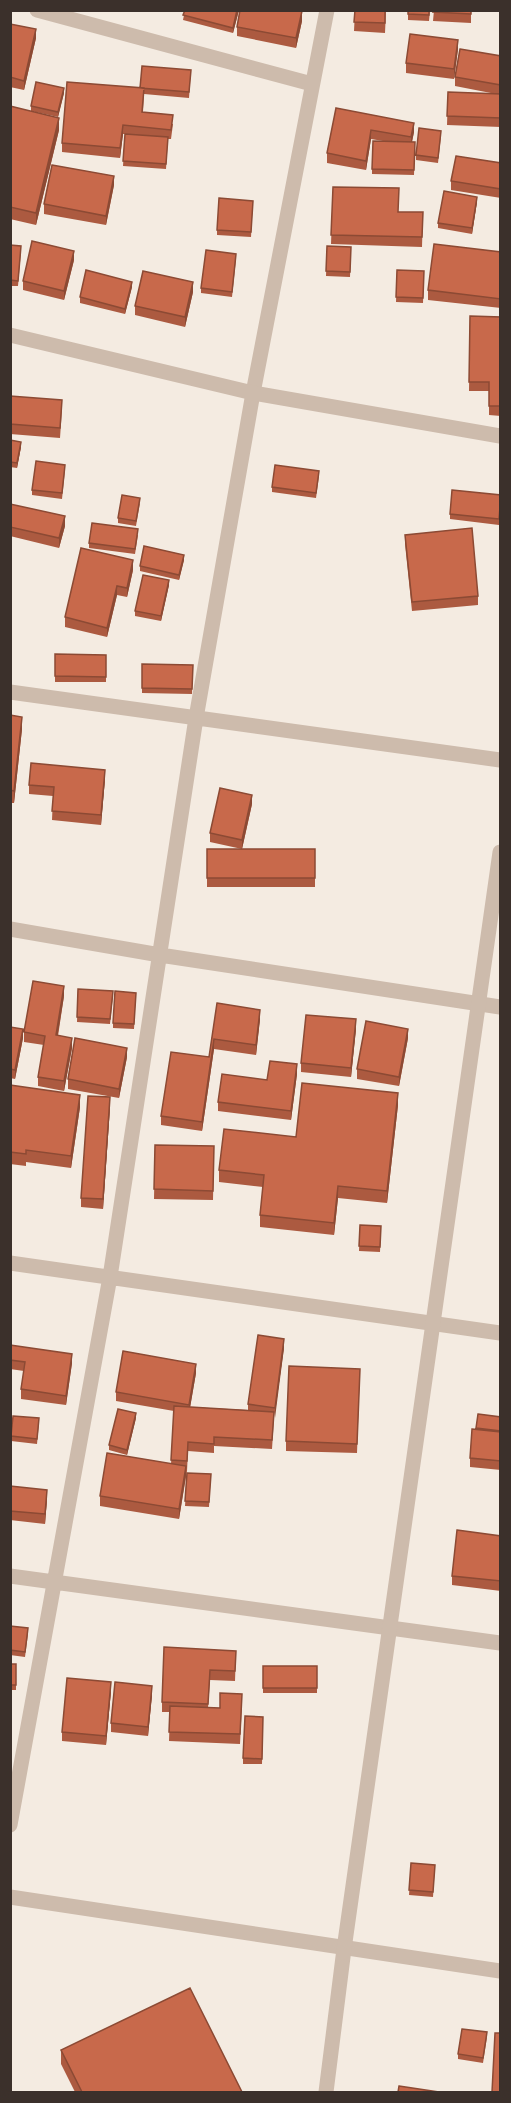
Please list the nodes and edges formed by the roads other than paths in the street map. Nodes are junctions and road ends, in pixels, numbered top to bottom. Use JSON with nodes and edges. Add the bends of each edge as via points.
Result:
{"nodes":[{"id":1,"x":37,"y":10,"type":"edge"},
{"id":2,"x":327,"y":10,"type":"edge"},
{"id":3,"x":312,"y":84,"type":"junction"},
{"id":4,"x":10,"y":335,"type":"edge"},
{"id":5,"x":253,"y":393,"type":"junction"},
{"id":6,"x":501,"y":436,"type":"edge"},
{"id":7,"x":10,"y":692,"type":"edge"},
{"id":8,"x":196,"y":718,"type":"junction"},
{"id":9,"x":501,"y":760,"type":"edge"},
{"id":10,"x":501,"y":852,"type":"edge"},
{"id":11,"x":10,"y":929,"type":"edge"},
{"id":12,"x":160,"y":955,"type":"junction"},
{"id":13,"x":478,"y":1004,"type":"junction"},
{"id":14,"x":501,"y":1007,"type":"edge"},
{"id":15,"x":10,"y":1263,"type":"edge"},
{"id":16,"x":110,"y":1277,"type":"junction"},
{"id":17,"x":433,"y":1324,"type":"junction"},
{"id":18,"x":501,"y":1333,"type":"edge"},
{"id":19,"x":10,"y":1576,"type":"edge"},
{"id":20,"x":54,"y":1582,"type":"junction"},
{"id":21,"x":390,"y":1627,"type":"junction"},
{"id":22,"x":501,"y":1643,"type":"edge"},
{"id":23,"x":10,"y":1825,"type":"edge"},
{"id":24,"x":10,"y":1897,"type":"edge"},
{"id":25,"x":344,"y":1948,"type":"junction"},
{"id":26,"x":501,"y":1971,"type":"edge"},
{"id":27,"x":326,"y":2092,"type":"edge"}],
"edges":[{"from":1,"to":3,"type":"street"},
{"from":2,"to":3,"type":"street"},
{"from":3,"to":5,"type":"street"},
{"from":4,"to":5,"type":"street"},
{"from":5,"to":6,"type":"street"},
{"from":5,"to":8,"type":"street"},
{"from":7,"to":8,"type":"street"},
{"from":8,"to":9,"type":"street"},
{"from":8,"to":12,"type":"street"},
{"from":10,"to":13,"type":"street"},
{"from":11,"to":12,"type":"street"},
{"from":12,"to":13,"type":"street"},
{"from":12,"to":16,"type":"street"},
{"from":13,"to":14,"type":"street"},
{"from":13,"to":17,"type":"street"},
{"from":15,"to":16,"type":"street"},
{"from":16,"to":17,"type":"street"},
{"from":16,"to":20,"type":"street"},
{"from":17,"to":18,"type":"street"},
{"from":17,"to":21,"type":"street"},
{"from":19,"to":20,"type":"street"},
{"from":20,"to":21,"type":"street"},
{"from":20,"to":23,"type":"street"},
{"from":21,"to":22,"type":"street"},
{"from":21,"to":25,"type":"street"},
{"from":24,"to":25,"type":"street"},
{"from":25,"to":26,"type":"street"},
{"from":25,"to":27,"type":"street"}]}
